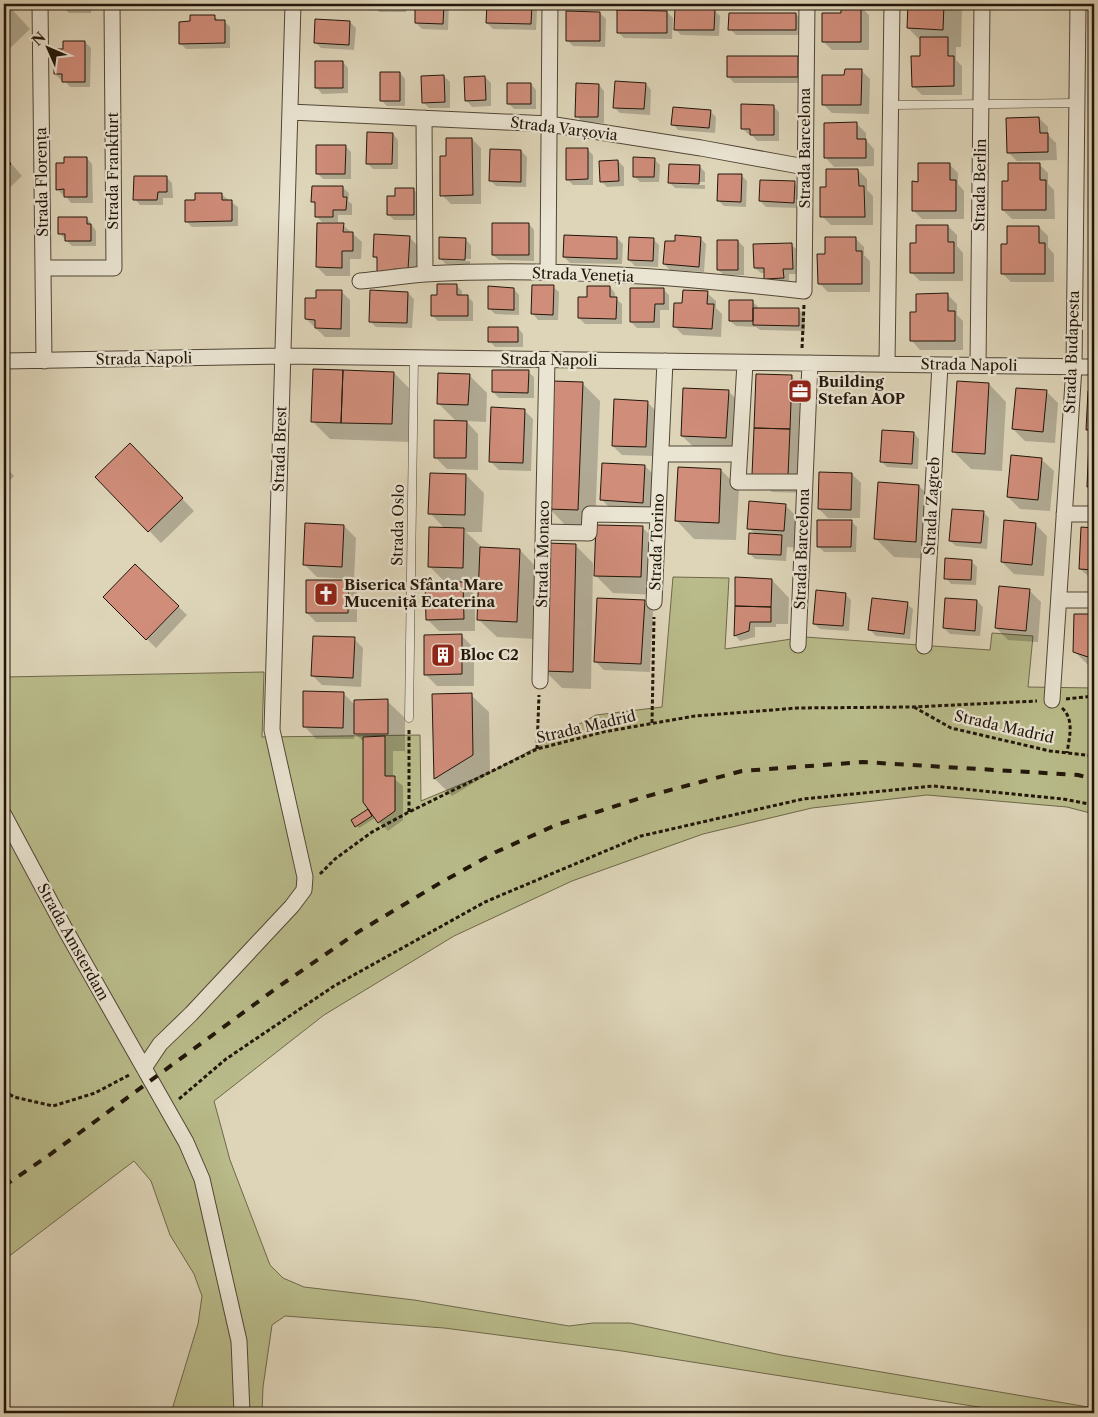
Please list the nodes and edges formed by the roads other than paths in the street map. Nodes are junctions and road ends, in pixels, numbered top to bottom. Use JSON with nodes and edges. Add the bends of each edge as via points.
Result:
{"nodes":[{"id":1,"x":40,"y":4,"type":"edge"},
{"id":2,"x":112,"y":4,"type":"edge"},
{"id":3,"x":293,"y":4,"type":"edge"},
{"id":4,"x":550,"y":4,"type":"edge"},
{"id":5,"x":807,"y":4,"type":"edge"},
{"id":6,"x":892,"y":4,"type":"edge"},
{"id":7,"x":982,"y":4,"type":"edge"},
{"id":8,"x":1078,"y":4,"type":"edge"},
{"id":9,"x":1076,"y":104,"type":"junction"},
{"id":10,"x":891,"y":105,"type":"junction"},
{"id":11,"x":981,"y":105,"type":"junction"},
{"id":12,"x":290,"y":112,"type":"junction"},
{"id":13,"x":424,"y":118,"type":"junction"},
{"id":14,"x":549,"y":124,"type":"junction"},
{"id":15,"x":805,"y":167,"type":"junction"},
{"id":16,"x":43,"y":268,"type":"junction"},
{"id":17,"x":548,"y":272,"type":"junction"},
{"id":18,"x":425,"y":274,"type":"junction"},
{"id":19,"x":360,"y":281,"type":"dead end"},
{"id":20,"x":804,"y":291,"type":"joint"},
{"id":21,"x":283,"y":356,"type":"junction"},
{"id":22,"x":414,"y":358,"type":"junction"},
{"id":23,"x":547,"y":360,"type":"junction"},
{"id":24,"x":4,"y":361,"type":"edge"},
{"id":25,"x":44,"y":361,"type":"junction"},
{"id":26,"x":664,"y":361,"type":"junction"},
{"id":27,"x":745,"y":362,"type":"junction"},
{"id":28,"x":806,"y":363,"type":"junction"},
{"id":29,"x":887,"y":364,"type":"junction"},
{"id":30,"x":940,"y":365,"type":"junction"},
{"id":31,"x":978,"y":365,"type":"junction"},
{"id":32,"x":1074,"y":367,"type":"junction"},
{"id":33,"x":1094,"y":367,"type":"edge"},
{"id":34,"x":661,"y":454,"type":"junction"},
{"id":35,"x":739,"y":454,"type":"junction"},
{"id":36,"x":804,"y":482,"type":"junction"},
{"id":37,"x":1064,"y":514,"type":"junction"},
{"id":38,"x":1094,"y":514,"type":"edge"},
{"id":39,"x":658,"y":515,"type":"junction"},
{"id":40,"x":543,"y":532,"type":"junction"},
{"id":41,"x":1058,"y":600,"type":"junction"},
{"id":42,"x":1094,"y":600,"type":"edge"},
{"id":43,"x":654,"y":602,"type":"road end"},
{"id":44,"x":798,"y":645,"type":"dead end"},
{"id":45,"x":924,"y":646,"type":"dead end"},
{"id":46,"x":540,"y":681,"type":"road end"},
{"id":47,"x":1052,"y":700,"type":"road end"},
{"id":48,"x":409,"y":718,"type":"road end"},
{"id":49,"x":4,"y":816,"type":"edge"},
{"id":50,"x":144,"y":1068,"type":"junction"},
{"id":51,"x":242,"y":1413,"type":"edge"}],
"edges":[{"from":1,"to":16,"type":"street","name":"Strada Florența"},
{"from":2,"to":16,"type":"street","name":"Strada Frankfurt","via":[[114,268]]},
{"from":3,"to":12,"type":"street","name":"Strada Brest"},
{"from":4,"to":14,"type":"street"},
{"from":5,"to":15,"type":"street","name":"Strada Barcelona"},
{"from":6,"to":10,"type":"street"},
{"from":7,"to":11,"type":"street","name":"Strada Berlin"},
{"from":8,"to":9,"type":"street","name":"Strada Budapesta"},
{"from":9,"to":11,"type":"lane"},
{"from":9,"to":32,"type":"street","name":"Strada Budapesta"},
{"from":10,"to":11,"type":"lane"},
{"from":10,"to":29,"type":"street"},
{"from":11,"to":31,"type":"street","name":"Strada Berlin"},
{"from":12,"to":13,"type":"street","name":"Strada Varșovia"},
{"from":12,"to":21,"type":"street","name":"Strada Brest"},
{"from":13,"to":14,"type":"street","name":"Strada Varșovia"},
{"from":13,"to":18,"type":"street"},
{"from":14,"to":15,"type":"street","name":"Strada Varșovia"},
{"from":14,"to":17,"type":"street"},
{"from":15,"to":20,"type":"street","name":"Strada Barcelona"},
{"from":16,"to":25,"type":"street","name":"Strada Florența"},
{"from":17,"to":18,"type":"street","name":"Strada Veneția"},
{"from":17,"to":20,"type":"street","name":"Strada Veneția","via":[[705,280]]},
{"from":18,"to":19,"type":"street","name":"Strada Veneția"},
{"from":21,"to":22,"type":"street","name":"Strada Napoli"},
{"from":21,"to":25,"type":"street","name":"Strada Napoli"},
{"from":21,"to":50,"type":"street","name":"Strada Brest","via":[[272,730],[305,877],[304,890],[267,934],[160,1044]]},
{"from":22,"to":23,"type":"street","name":"Strada Napoli"},
{"from":22,"to":48,"type":"lane","name":"Strada Oslo"},
{"from":23,"to":26,"type":"street","name":"Strada Napoli"},
{"from":23,"to":40,"type":"street","name":"Strada Monaco"},
{"from":24,"to":25,"type":"street","name":"Strada Napoli"},
{"from":26,"to":27,"type":"street","name":"Strada Napoli"},
{"from":26,"to":34,"type":"street","name":"Strada Torino"},
{"from":27,"to":28,"type":"street","name":"Strada Napoli"},
{"from":27,"to":35,"type":"street"},
{"from":28,"to":29,"type":"street","name":"Strada Napoli"},
{"from":28,"to":36,"type":"street","name":"Strada Barcelona"},
{"from":29,"to":30,"type":"street","name":"Strada Napoli"},
{"from":30,"to":31,"type":"street","name":"Strada Napoli"},
{"from":30,"to":45,"type":"street","name":"Strada Zagreb"},
{"from":31,"to":32,"type":"street","name":"Strada Napoli"},
{"from":32,"to":33,"type":"street","name":"Strada Napoli"},
{"from":32,"to":37,"type":"street","name":"Strada Budapesta"},
{"from":34,"to":35,"type":"street"},
{"from":34,"to":39,"type":"street","name":"Strada Torino"},
{"from":35,"to":36,"type":"street","via":[[738,482]]},
{"from":36,"to":44,"type":"street","name":"Strada Barcelona"},
{"from":37,"to":38,"type":"street"},
{"from":37,"to":41,"type":"street","name":"Strada Budapesta"},
{"from":39,"to":40,"type":"street","via":[[590,514],[589,533]]},
{"from":39,"to":43,"type":"street","name":"Strada Torino"},
{"from":40,"to":46,"type":"street","name":"Strada Monaco"},
{"from":41,"to":42,"type":"street"},
{"from":41,"to":47,"type":"street","name":"Strada Budapesta"},
{"from":49,"to":50,"type":"street","name":"Strada Amsterdam"},
{"from":50,"to":51,"type":"street","name":"Strada Amsterdam","via":[[186,1142],[202,1179],[238,1341]]}]}
